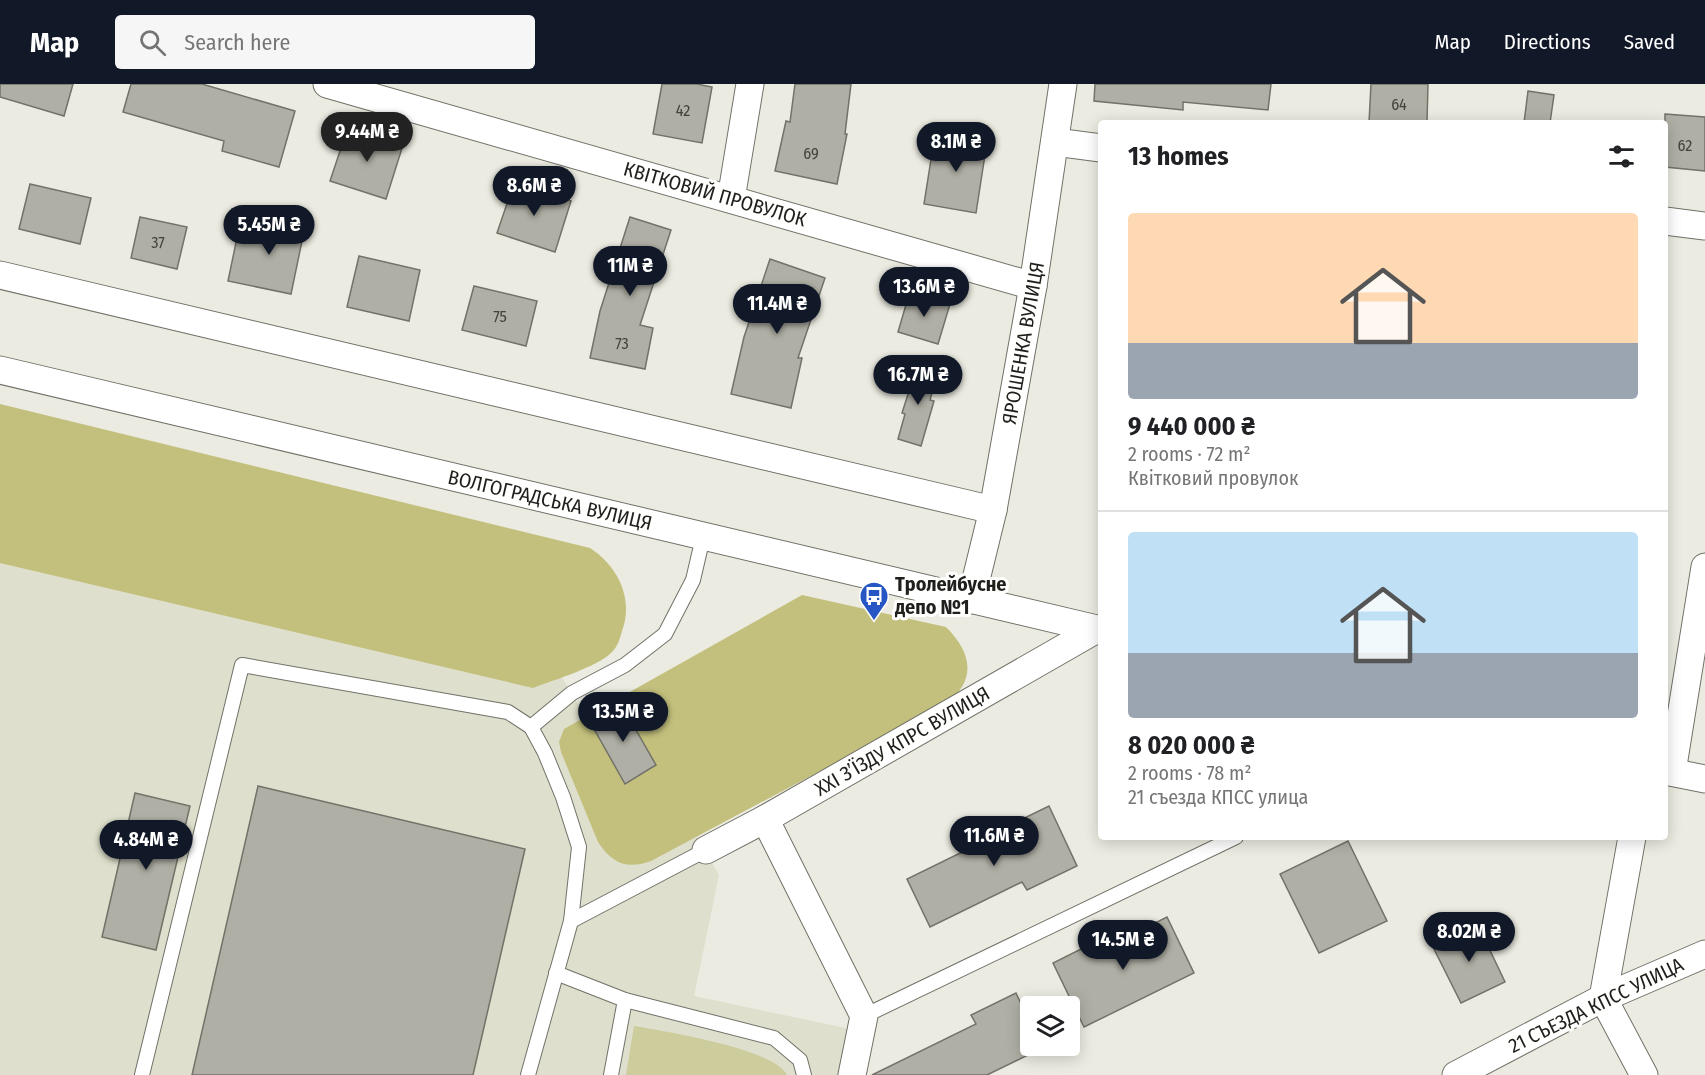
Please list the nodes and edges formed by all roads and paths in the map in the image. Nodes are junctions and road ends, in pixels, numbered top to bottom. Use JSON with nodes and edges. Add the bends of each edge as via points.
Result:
{"nodes":[{"id":1,"x":327,"y":84,"type":"edge"},
{"id":2,"x":750,"y":84,"type":"edge"},
{"id":3,"x":1063,"y":84,"type":"edge"},
{"id":4,"x":1055,"y":142,"type":"junction"},
{"id":5,"x":1098,"y":148,"type":"edge"},
{"id":6,"x":731,"y":199,"type":"junction"},
{"id":7,"x":1668,"y":221,"type":"edge"},
{"id":8,"x":1705,"y":226,"type":"edge"},
{"id":9,"x":0,"y":275,"type":"edge"},
{"id":10,"x":1033,"y":286,"type":"junction"},
{"id":11,"x":0,"y":370,"type":"edge"},
{"id":12,"x":993,"y":510,"type":"junction"},
{"id":13,"x":703,"y":537,"type":"junction"},
{"id":14,"x":1705,"y":567,"type":"edge"},
{"id":15,"x":971,"y":600,"type":"junction"},
{"id":16,"x":1098,"y":629,"type":"edge"},
{"id":17,"x":1098,"y":630,"type":"edge"},
{"id":18,"x":531,"y":727,"type":"junction"},
{"id":19,"x":1669,"y":771,"type":"edge"},
{"id":20,"x":1705,"y":779,"type":"edge"},
{"id":21,"x":765,"y":819,"type":"junction"},
{"id":22,"x":1230,"y":840,"type":"edge"},
{"id":23,"x":1631,"y":840,"type":"edge"},
{"id":24,"x":706,"y":850,"type":"joint"},
{"id":25,"x":571,"y":921,"type":"junction"},
{"id":26,"x":1705,"y":954,"type":"edge"},
{"id":27,"x":556,"y":973,"type":"junction"},
{"id":28,"x":1603,"y":998,"type":"junction"},
{"id":29,"x":625,"y":1000,"type":"junction"},
{"id":30,"x":864,"y":1016,"type":"junction"},
{"id":31,"x":142,"y":1075,"type":"edge"},
{"id":32,"x":528,"y":1075,"type":"edge"},
{"id":33,"x":611,"y":1075,"type":"edge"},
{"id":34,"x":804,"y":1075,"type":"edge"},
{"id":35,"x":852,"y":1075,"type":"edge"},
{"id":36,"x":1456,"y":1075,"type":"edge"},
{"id":37,"x":1644,"y":1075,"type":"edge"}],
"edges":[{"from":1,"to":6,"type":"street","name":"КВІТКОВИЙ ПРОВУЛОК"},
{"from":2,"to":6,"type":"street"},
{"from":3,"to":4,"type":"street","name":"ЯРОШЕНКА ВУЛИЦЯ"},
{"from":4,"to":5,"type":"street"},
{"from":4,"to":10,"type":"street","name":"ЯРОШЕНКА ВУЛИЦЯ"},
{"from":6,"to":10,"type":"street","name":"КВІТКОВИЙ ПРОВУЛОК"},
{"from":7,"to":8,"type":"street"},
{"from":9,"to":12,"type":"street"},
{"from":10,"to":12,"type":"street","name":"ЯРОШЕНКА ВУЛИЦЯ"},
{"from":11,"to":13,"type":"street","name":"ВОЛГОГРАДСЬКА ВУЛИЦЯ"},
{"from":12,"to":15,"type":"street","name":"ЯРОШЕНКА ВУЛИЦЯ"},
{"from":13,"to":15,"type":"street","name":"ВОЛГОГРАДСЬКА ВУЛИЦЯ"},
{"from":13,"to":18,"type":"lane","via":[[693,580],[665,634],[625,665],[572,693]]},
{"from":14,"to":19,"type":"street"},
{"from":15,"to":16,"type":"street","name":"ВОЛГОГРАДСЬКА ВУЛИЦЯ"},
{"from":17,"to":21,"type":"street","name":"XXI З’ЇЗДУ КПРС ВУЛИЦЯ"},
{"from":18,"to":25,"type":"lane","via":[[563,797],[579,847]]},
{"from":18,"to":31,"type":"lane","via":[[508,712],[242,665]]},
{"from":19,"to":20,"type":"street"},
{"from":21,"to":24,"type":"street","name":"XXI З’ЇЗДУ КПРС ВУЛИЦЯ"},
{"from":21,"to":30,"type":"street"},
{"from":22,"to":30,"type":"lane"},
{"from":23,"to":28,"type":"street"},
{"from":24,"to":25,"type":"lane"},
{"from":25,"to":27,"type":"lane"},
{"from":26,"to":28,"type":"street","name":"21 СЪЕЗДА КПСС УЛИЦА"},
{"from":27,"to":29,"type":"lane"},
{"from":27,"to":32,"type":"lane"},
{"from":28,"to":36,"type":"street","name":"21 СЪЕЗДА КПСС УЛИЦА"},
{"from":28,"to":37,"type":"street"},
{"from":29,"to":33,"type":"lane"},
{"from":29,"to":34,"type":"lane","via":[[774,1038],[800,1060]]},
{"from":30,"to":35,"type":"street"}]}
